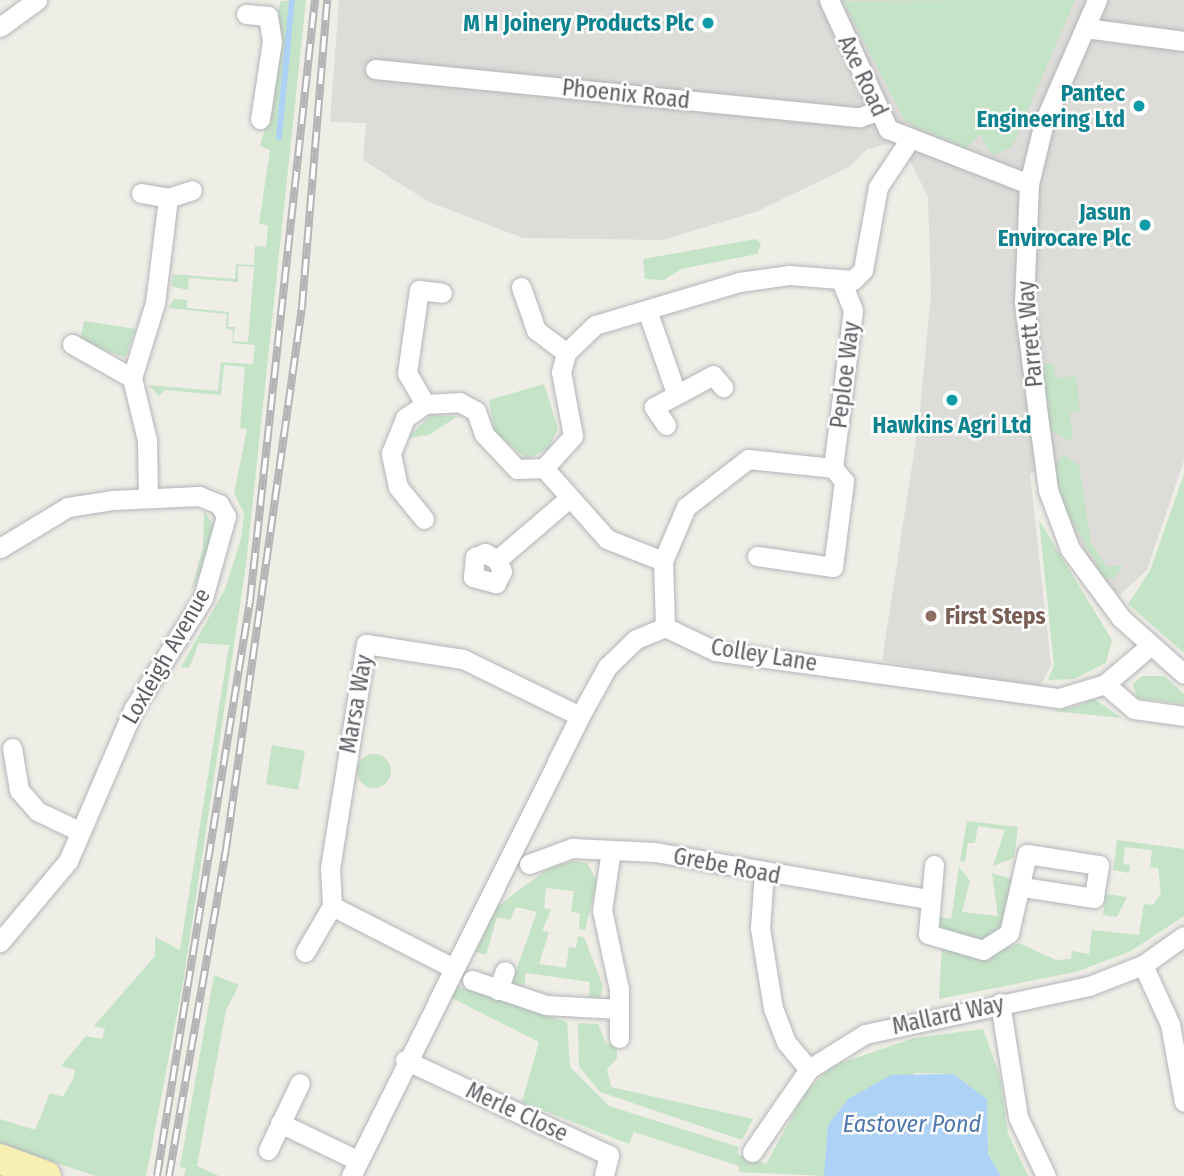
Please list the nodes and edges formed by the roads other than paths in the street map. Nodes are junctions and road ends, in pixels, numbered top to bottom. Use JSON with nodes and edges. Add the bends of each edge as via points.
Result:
{"nodes":[{"id":1,"x":37,"y":0,"type":"edge"},
{"id":2,"x":829,"y":0,"type":"edge"},
{"id":3,"x":1097,"y":0,"type":"edge"},
{"id":4,"x":269,"y":8,"type":"edge"},
{"id":5,"x":246,"y":14,"type":"dead end"},
{"id":6,"x":0,"y":27,"type":"edge"},
{"id":7,"x":1085,"y":27,"type":"junction"},
{"id":8,"x":1184,"y":41,"type":"edge"},
{"id":9,"x":374,"y":69,"type":"dead end"},
{"id":10,"x":877,"y":111,"type":"junction"},
{"id":11,"x":260,"y":119,"type":"dead end"},
{"id":12,"x":908,"y":142,"type":"junction"},
{"id":13,"x":1029,"y":184,"type":"junction"},
{"id":14,"x":192,"y":190,"type":"dead end"},
{"id":15,"x":141,"y":193,"type":"dead end"},
{"id":16,"x":168,"y":198,"type":"junction"},
{"id":17,"x":842,"y":283,"type":"junction"},
{"id":18,"x":521,"y":287,"type":"dead end"},
{"id":19,"x":442,"y":293,"type":"dead end"},
{"id":20,"x":647,"y":310,"type":"junction"},
{"id":21,"x":72,"y":344,"type":"dead end"},
{"id":22,"x":566,"y":353,"type":"junction"},
{"id":23,"x":132,"y":378,"type":"junction"},
{"id":24,"x":723,"y":387,"type":"dead end"},
{"id":25,"x":676,"y":393,"type":"junction"},
{"id":26,"x":425,"y":404,"type":"junction"},
{"id":27,"x":666,"y":425,"type":"dead end"},
{"id":28,"x":544,"y":468,"type":"junction"},
{"id":29,"x":833,"y":468,"type":"junction"},
{"id":30,"x":148,"y":495,"type":"junction"},
{"id":31,"x":567,"y":500,"type":"junction"},
{"id":32,"x":424,"y":519,"type":"dead end"},
{"id":33,"x":0,"y":548,"type":"edge"},
{"id":34,"x":757,"y":556,"type":"dead end"},
{"id":35,"x":497,"y":560,"type":"dead end"},
{"id":36,"x":663,"y":561,"type":"junction"},
{"id":37,"x":665,"y":627,"type":"junction"},
{"id":38,"x":1151,"y":645,"type":"junction"},
{"id":39,"x":1184,"y":674,"type":"edge"},
{"id":40,"x":1105,"y":684,"type":"junction"},
{"id":41,"x":580,"y":716,"type":"junction"},
{"id":42,"x":1184,"y":716,"type":"edge"},
{"id":43,"x":8,"y":761,"type":"edge"},
{"id":44,"x":77,"y":830,"type":"junction"},
{"id":45,"x":611,"y":850,"type":"junction"},
{"id":46,"x":528,"y":864,"type":"dead end"},
{"id":47,"x":934,"y":865,"type":"dead end"},
{"id":48,"x":764,"y":872,"type":"junction"},
{"id":49,"x":1022,"y":887,"type":"dead end"},
{"id":50,"x":927,"y":899,"type":"junction"},
{"id":51,"x":332,"y":906,"type":"junction"},
{"id":52,"x":1184,"y":936,"type":"edge"},
{"id":53,"x":0,"y":942,"type":"edge"},
{"id":54,"x":305,"y":952,"type":"dead end"},
{"id":55,"x":1143,"y":965,"type":"junction"},
{"id":56,"x":451,"y":967,"type":"junction"},
{"id":57,"x":505,"y":971,"type":"dead end"},
{"id":58,"x":471,"y":980,"type":"dead end"},
{"id":59,"x":498,"y":990,"type":"junction"},
{"id":60,"x":1000,"y":1003,"type":"junction"},
{"id":61,"x":619,"y":1009,"type":"junction"},
{"id":62,"x":619,"y":1038,"type":"dead end"},
{"id":63,"x":1178,"y":1041,"type":"edge"},
{"id":64,"x":405,"y":1060,"type":"junction"},
{"id":65,"x":809,"y":1069,"type":"junction"},
{"id":66,"x":300,"y":1083,"type":"dead end"},
{"id":67,"x":1184,"y":1102,"type":"edge"},
{"id":68,"x":280,"y":1123,"type":"junction"},
{"id":69,"x":268,"y":1150,"type":"dead end"},
{"id":70,"x":752,"y":1152,"type":"dead end"},
{"id":71,"x":0,"y":1159,"type":"edge"},
{"id":72,"x":354,"y":1168,"type":"edge"},
{"id":73,"x":604,"y":1175,"type":"edge"},
{"id":74,"x":46,"y":1176,"type":"edge"},
{"id":75,"x":1046,"y":1176,"type":"edge"}],
"edges":[{"from":1,"to":6,"type":"street"},
{"from":2,"to":10,"type":"street","name":"Axe Road"},
{"from":3,"to":7,"type":"street","name":"Parrett Way"},
{"from":4,"to":5,"type":"street"},
{"from":4,"to":11,"type":"street","via":[[269,85]]},
{"from":7,"to":8,"type":"street"},
{"from":7,"to":13,"type":"street","name":"Parrett Way","via":[[1044,122]]},
{"from":9,"to":10,"type":"street","name":"Phoenix Road","via":[[860,117]]},
{"from":10,"to":12,"type":"street","name":"Axe Road"},
{"from":12,"to":13,"type":"street","name":"Axe Road"},
{"from":12,"to":17,"type":"street","via":[[878,187],[863,270]]},
{"from":13,"to":38,"type":"street","name":"Parrett Way","via":[[1024,301],[1048,490],[1092,584]]},
{"from":14,"to":16,"type":"street"},
{"from":15,"to":16,"type":"street"},
{"from":16,"to":23,"type":"street","via":[[155,303]]},
{"from":17,"to":20,"type":"street","via":[[789,275]]},
{"from":17,"to":29,"type":"street","name":"Peploe Way","via":[[853,310]]},
{"from":18,"to":22,"type":"street","via":[[536,330]]},
{"from":19,"to":26,"type":"street","via":[[419,290],[407,373]]},
{"from":20,"to":22,"type":"street","via":[[595,325]]},
{"from":20,"to":25,"type":"street"},
{"from":21,"to":23,"type":"street"},
{"from":22,"to":28,"type":"street","via":[[561,372],[573,436]]},
{"from":23,"to":30,"type":"street","via":[[147,440]]},
{"from":24,"to":25,"type":"street","via":[[713,375]]},
{"from":25,"to":27,"type":"street","via":[[653,407]]},
{"from":26,"to":28,"type":"street","via":[[459,402],[476,411],[484,434],[517,469]]},
{"from":26,"to":32,"type":"street","via":[[405,418],[391,468]]},
{"from":28,"to":31,"type":"street"},
{"from":29,"to":34,"type":"street","name":"Peploe Way","via":[[844,481],[833,567]]},
{"from":29,"to":36,"type":"street","via":[[748,458],[686,507]]},
{"from":30,"to":33,"type":"street","via":[[68,507]]},
{"from":30,"to":44,"type":"street","name":"Loxleigh Avenue","via":[[207,498],[226,516],[203,598],[134,708]]},
{"from":31,"to":35,"type":"street"},
{"from":31,"to":36,"type":"street","via":[[607,539]]},
{"from":36,"to":37,"type":"street"},
{"from":37,"to":40,"type":"street","name":"Colley Lane","via":[[715,652],[1035,696],[1074,696]]},
{"from":37,"to":41,"type":"street","via":[[625,648]]},
{"from":38,"to":39,"type":"street","name":"Parrett Way"},
{"from":38,"to":40,"type":"street","name":"Colley Lane"},
{"from":40,"to":42,"type":"street","via":[[1134,709]]},
{"from":41,"to":51,"type":"street","name":"Marsa Way","via":[[463,659],[366,644],[330,868]]},
{"from":41,"to":56,"type":"street"},
{"from":43,"to":44,"type":"street","via":[[19,790],[37,811]]},
{"from":44,"to":53,"type":"street","name":"Loxleigh Avenue","via":[[64,867]]},
{"from":45,"to":46,"type":"street","name":"Grebe Road","via":[[553,851]]},
{"from":45,"to":48,"type":"street","name":"Grebe Road"},
{"from":45,"to":61,"type":"street","via":[[602,910]]},
{"from":47,"to":50,"type":"street"},
{"from":48,"to":50,"type":"street","name":"Grebe Road"},
{"from":48,"to":65,"type":"street","via":[[760,928],[773,1008],[786,1042]]},
{"from":49,"to":50,"type":"street","via":[[1009,933],[996,947],[982,950],[928,934]]},
{"from":51,"to":54,"type":"street"},
{"from":51,"to":56,"type":"street"},
{"from":52,"to":55,"type":"street","name":"Mallard Way"},
{"from":55,"to":60,"type":"street","name":"Mallard Way","via":[[1089,986]]},
{"from":55,"to":63,"type":"street"},
{"from":56,"to":64,"type":"street"},
{"from":57,"to":59,"type":"street"},
{"from":58,"to":59,"type":"street"},
{"from":59,"to":61,"type":"street","via":[[572,1010]]},
{"from":60,"to":65,"type":"street","name":"Mallard Way","via":[[865,1034]]},
{"from":60,"to":75,"type":"street","via":[[1018,1118]]},
{"from":61,"to":62,"type":"street"},
{"from":63,"to":67,"type":"street"},
{"from":64,"to":72,"type":"street"},
{"from":64,"to":73,"type":"street","name":"Merle Close","via":[[609,1155]]},
{"from":65,"to":70,"type":"street","name":"Mallard Way"},
{"from":66,"to":68,"type":"street"},
{"from":68,"to":69,"type":"street"},
{"from":68,"to":72,"type":"street"},
{"from":71,"to":74,"type":"main road"}]}
